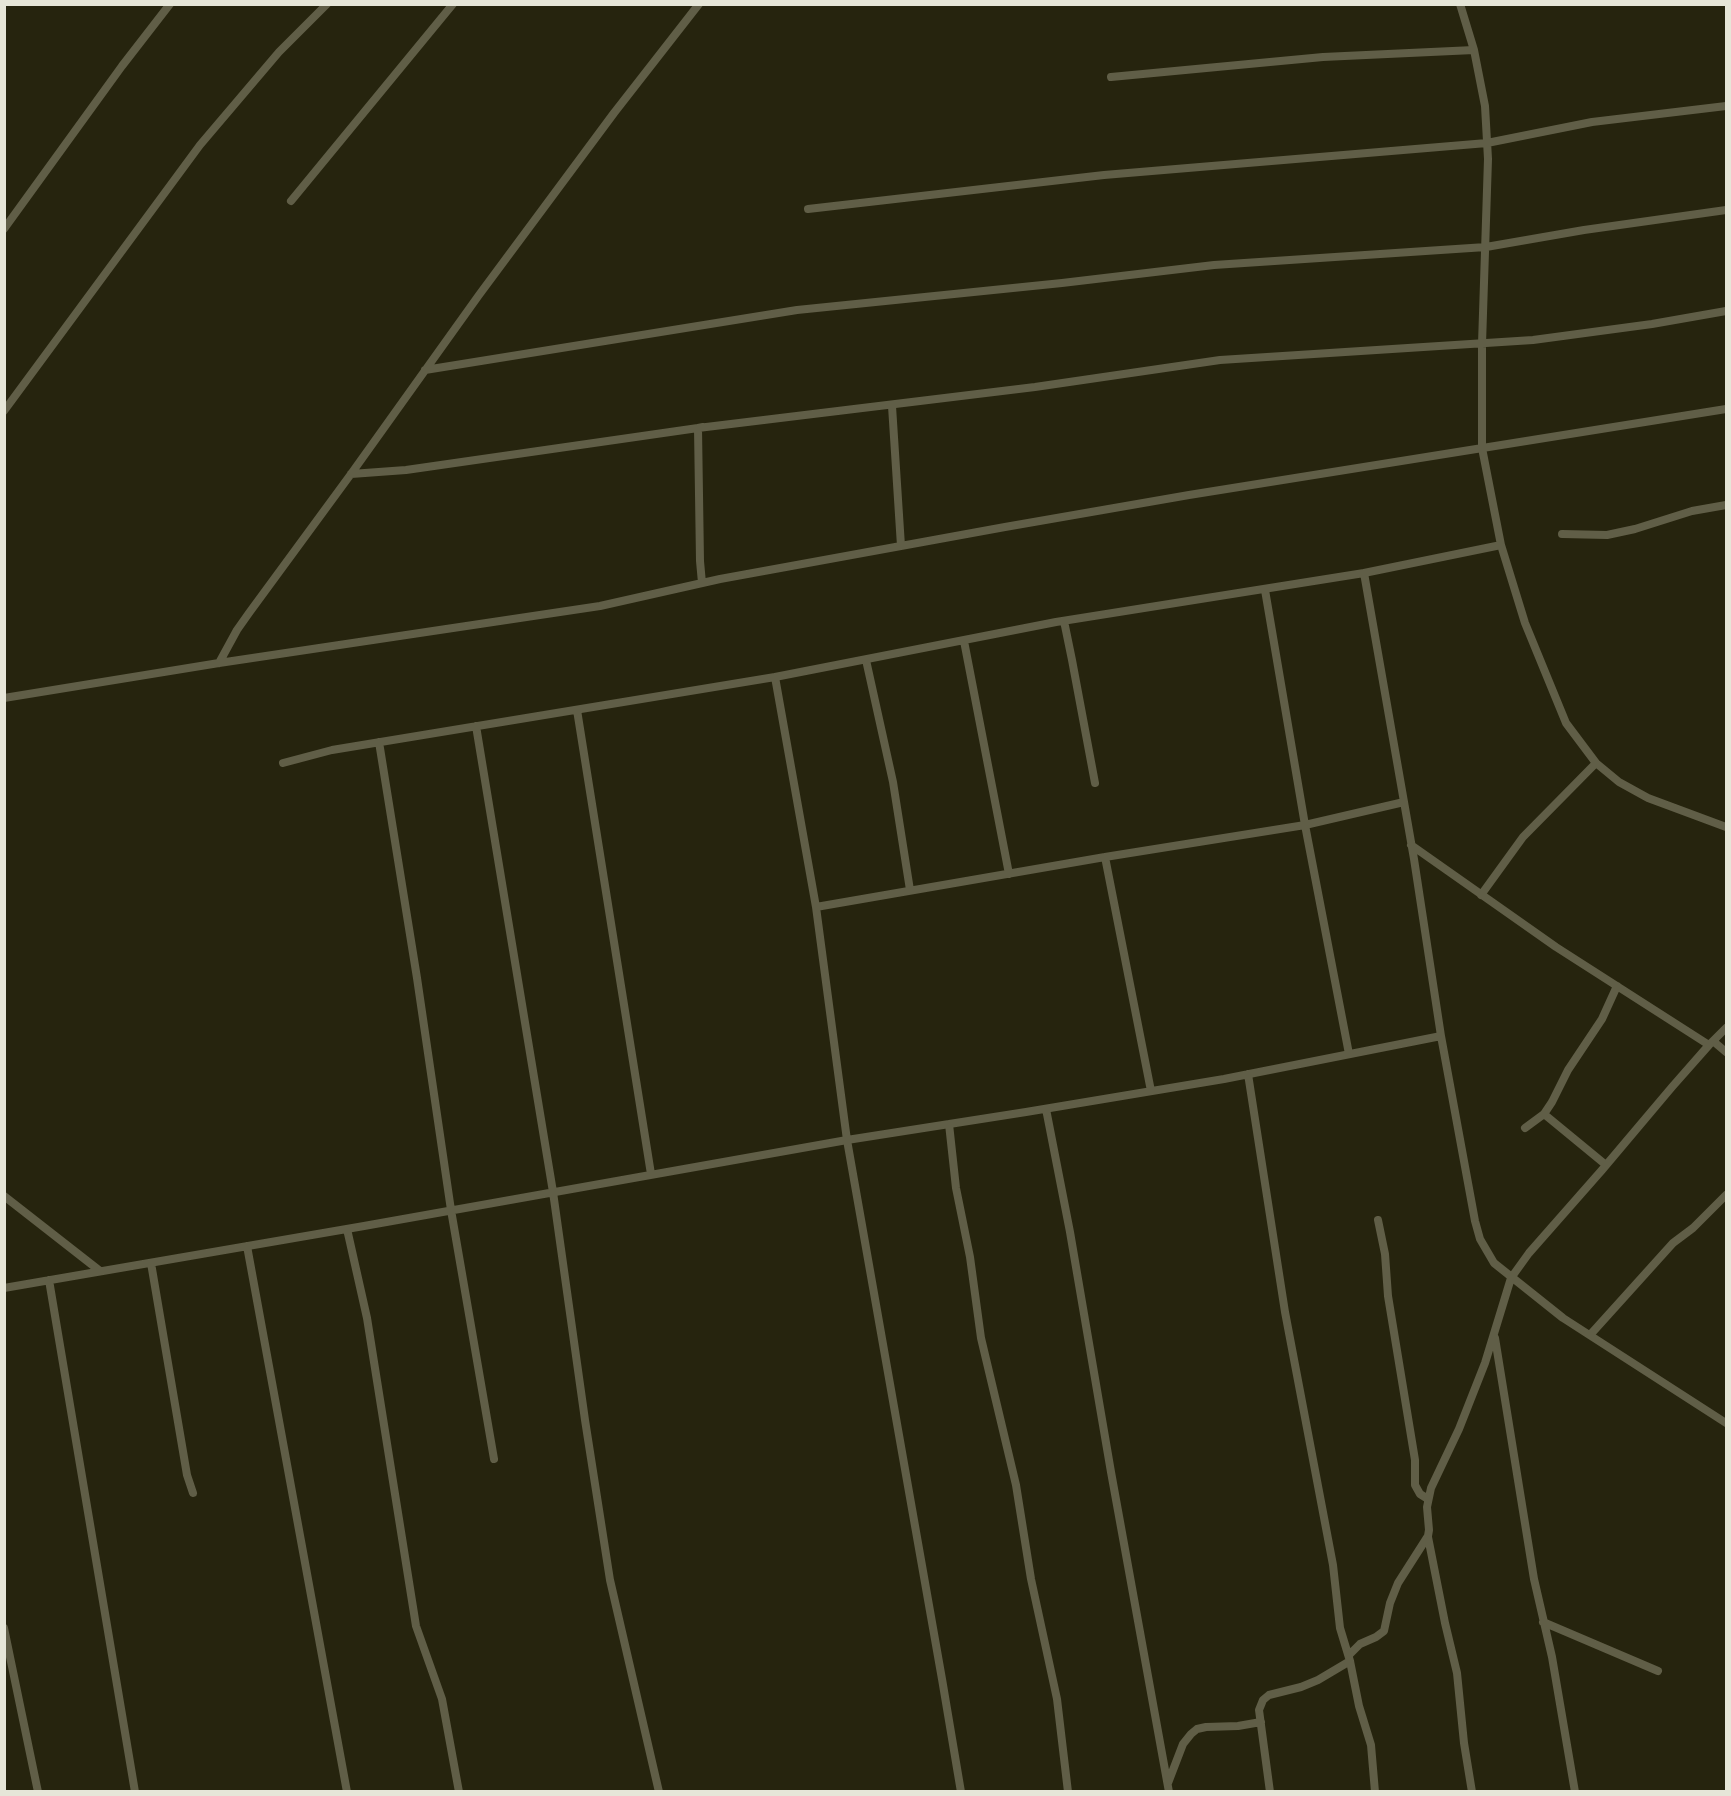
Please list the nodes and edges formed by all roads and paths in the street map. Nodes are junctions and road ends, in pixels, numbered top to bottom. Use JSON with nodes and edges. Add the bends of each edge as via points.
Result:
{"nodes":[{"id":1,"x":170,"y":4,"type":"edge"},
{"id":2,"x":327,"y":4,"type":"edge"},
{"id":3,"x":453,"y":4,"type":"edge"},
{"id":4,"x":699,"y":4,"type":"edge"},
{"id":5,"x":1460,"y":4,"type":"edge"},
{"id":6,"x":1474,"y":50,"type":"junction"},
{"id":7,"x":1111,"y":76,"type":"dead end"},
{"id":8,"x":1726,"y":106,"type":"edge"},
{"id":9,"x":1487,"y":143,"type":"junction"},
{"id":10,"x":291,"y":201,"type":"dead end"},
{"id":11,"x":808,"y":209,"type":"dead end"},
{"id":12,"x":1726,"y":210,"type":"edge"},
{"id":13,"x":4,"y":229,"type":"edge"},
{"id":14,"x":1486,"y":247,"type":"junction"},
{"id":15,"x":1726,"y":311,"type":"edge"},
{"id":16,"x":1482,"y":344,"type":"junction"},
{"id":17,"x":425,"y":370,"type":"junction"},
{"id":18,"x":1076,"y":381,"type":"dead end"},
{"id":19,"x":892,"y":406,"type":"junction"},
{"id":20,"x":1726,"y":409,"type":"edge"},
{"id":21,"x":4,"y":411,"type":"edge"},
{"id":22,"x":698,"y":428,"type":"junction"},
{"id":23,"x":1482,"y":448,"type":"junction"},
{"id":24,"x":351,"y":474,"type":"junction"},
{"id":25,"x":1726,"y":505,"type":"edge"},
{"id":26,"x":1562,"y":534,"type":"dead end"},
{"id":27,"x":1501,"y":545,"type":"junction"},
{"id":28,"x":901,"y":546,"type":"junction"},
{"id":29,"x":1364,"y":573,"type":"junction"},
{"id":30,"x":702,"y":583,"type":"junction"},
{"id":31,"x":1265,"y":590,"type":"junction"},
{"id":32,"x":1064,"y":621,"type":"junction"},
{"id":33,"x":964,"y":640,"type":"junction"},
{"id":34,"x":867,"y":660,"type":"junction"},
{"id":35,"x":219,"y":663,"type":"junction"},
{"id":36,"x":775,"y":678,"type":"junction"},
{"id":37,"x":4,"y":698,"type":"edge"},
{"id":38,"x":577,"y":710,"type":"junction"},
{"id":39,"x":476,"y":726,"type":"junction"},
{"id":40,"x":379,"y":742,"type":"junction"},
{"id":41,"x":284,"y":763,"type":"dead end"},
{"id":42,"x":1596,"y":764,"type":"junction"},
{"id":43,"x":1095,"y":783,"type":"dead end"},
{"id":44,"x":1404,"y":802,"type":"junction"},
{"id":45,"x":1305,"y":825,"type":"junction"},
{"id":46,"x":1726,"y":827,"type":"edge"},
{"id":47,"x":1411,"y":845,"type":"junction"},
{"id":48,"x":1105,"y":857,"type":"junction"},
{"id":49,"x":1009,"y":874,"type":"junction"},
{"id":50,"x":910,"y":891,"type":"junction"},
{"id":51,"x":1481,"y":895,"type":"junction"},
{"id":52,"x":816,"y":907,"type":"junction"},
{"id":53,"x":1617,"y":986,"type":"junction"},
{"id":54,"x":1726,"y":1028,"type":"edge"},
{"id":55,"x":1441,"y":1036,"type":"junction"},
{"id":56,"x":1711,"y":1043,"type":"junction"},
{"id":57,"x":1726,"y":1052,"type":"edge"},
{"id":58,"x":1348,"y":1054,"type":"junction"},
{"id":59,"x":1248,"y":1074,"type":"junction"},
{"id":60,"x":1151,"y":1091,"type":"junction"},
{"id":61,"x":1046,"y":1109,"type":"junction"},
{"id":62,"x":1544,"y":1114,"type":"junction"},
{"id":63,"x":949,"y":1124,"type":"junction"},
{"id":64,"x":1525,"y":1128,"type":"dead end"},
{"id":65,"x":847,"y":1140,"type":"junction"},
{"id":66,"x":1606,"y":1165,"type":"junction"},
{"id":67,"x":651,"y":1174,"type":"junction"},
{"id":68,"x":553,"y":1192,"type":"junction"},
{"id":69,"x":4,"y":1196,"type":"edge"},
{"id":70,"x":1726,"y":1196,"type":"edge"},
{"id":71,"x":451,"y":1210,"type":"junction"},
{"id":72,"x":1378,"y":1220,"type":"dead end"},
{"id":73,"x":347,"y":1229,"type":"junction"},
{"id":74,"x":247,"y":1246,"type":"junction"},
{"id":75,"x":151,"y":1263,"type":"junction"},
{"id":76,"x":100,"y":1271,"type":"junction"},
{"id":77,"x":1511,"y":1278,"type":"junction"},
{"id":78,"x":50,"y":1280,"type":"junction"},
{"id":79,"x":4,"y":1288,"type":"edge"},
{"id":80,"x":1494,"y":1335,"type":"junction"},
{"id":81,"x":1590,"y":1335,"type":"junction"},
{"id":82,"x":1726,"y":1423,"type":"edge"},
{"id":83,"x":494,"y":1459,"type":"dead end"},
{"id":84,"x":192,"y":1493,"type":"dead end"},
{"id":85,"x":1428,"y":1499,"type":"junction"},
{"id":86,"x":1428,"y":1536,"type":"junction"},
{"id":87,"x":1543,"y":1622,"type":"junction"},
{"id":88,"x":4,"y":1628,"type":"edge"},
{"id":89,"x":1350,"y":1658,"type":"junction"},
{"id":90,"x":1658,"y":1671,"type":"dead end"},
{"id":91,"x":1261,"y":1722,"type":"junction"},
{"id":92,"x":1167,"y":1788,"type":"edge"},
{"id":93,"x":38,"y":1791,"type":"edge"},
{"id":94,"x":135,"y":1791,"type":"edge"},
{"id":95,"x":347,"y":1791,"type":"edge"},
{"id":96,"x":459,"y":1791,"type":"edge"},
{"id":97,"x":658,"y":1791,"type":"edge"},
{"id":98,"x":961,"y":1791,"type":"edge"},
{"id":99,"x":1068,"y":1791,"type":"edge"},
{"id":100,"x":1270,"y":1791,"type":"edge"},
{"id":101,"x":1375,"y":1791,"type":"edge"},
{"id":102,"x":1473,"y":1791,"type":"edge"},
{"id":103,"x":1575,"y":1791,"type":"edge"}],
"edges":[{"from":1,"to":13,"type":"street"},
{"from":2,"to":21,"type":"street","via":[[279,52],[200,145]]},
{"from":3,"to":10,"type":"street"},
{"from":4,"to":17,"type":"street"},
{"from":5,"to":6,"type":"street"},
{"from":6,"to":7,"type":"street","via":[[1323,57]]},
{"from":6,"to":9,"type":"street","via":[[1485,106]]},
{"from":8,"to":9,"type":"street","via":[[1592,122]]},
{"from":9,"to":11,"type":"street","via":[[1104,175]]},
{"from":9,"to":14,"type":"street"},
{"from":12,"to":14,"type":"street"},
{"from":14,"to":16,"type":"street"},
{"from":14,"to":17,"type":"street","via":[[1215,265],[796,310]]},
{"from":15,"to":16,"type":"street"},
{"from":16,"to":22,"type":"street","via":[[1220,360]]},
{"from":16,"to":23,"type":"street"},
{"from":17,"to":24,"type":"street"},
{"from":18,"to":19,"type":"street"},
{"from":19,"to":22,"type":"street"},
{"from":19,"to":28,"type":"street"},
{"from":20,"to":23,"type":"street"},
{"from":22,"to":24,"type":"street","via":[[406,470]]},
{"from":22,"to":30,"type":"street"},
{"from":23,"to":27,"type":"street"},
{"from":23,"to":28,"type":"street"},
{"from":24,"to":35,"type":"street","via":[[243,621]]},
{"from":25,"to":26,"type":"street","via":[[1607,535]]},
{"from":27,"to":29,"type":"street"},
{"from":27,"to":42,"type":"street","via":[[1525,623],[1566,723]]},
{"from":28,"to":30,"type":"street"},
{"from":29,"to":31,"type":"street"},
{"from":29,"to":44,"type":"street"},
{"from":30,"to":35,"type":"street","via":[[600,606]]},
{"from":31,"to":32,"type":"street"},
{"from":31,"to":45,"type":"street"},
{"from":32,"to":33,"type":"street"},
{"from":32,"to":43,"type":"street"},
{"from":33,"to":34,"type":"street"},
{"from":33,"to":49,"type":"street"},
{"from":34,"to":36,"type":"street"},
{"from":34,"to":50,"type":"street","via":[[894,782]]},
{"from":35,"to":37,"type":"street"},
{"from":36,"to":38,"type":"street"},
{"from":36,"to":52,"type":"street"},
{"from":38,"to":39,"type":"street"},
{"from":38,"to":67,"type":"street"},
{"from":39,"to":40,"type":"street"},
{"from":39,"to":68,"type":"street"},
{"from":40,"to":41,"type":"street"},
{"from":40,"to":71,"type":"street"},
{"from":42,"to":46,"type":"street","via":[[1648,798]]},
{"from":42,"to":51,"type":"street","via":[[1523,837]]},
{"from":44,"to":45,"type":"street"},
{"from":44,"to":47,"type":"street"},
{"from":45,"to":48,"type":"street"},
{"from":45,"to":58,"type":"street"},
{"from":47,"to":51,"type":"street"},
{"from":47,"to":55,"type":"street"},
{"from":48,"to":49,"type":"street"},
{"from":48,"to":60,"type":"street"},
{"from":49,"to":50,"type":"street"},
{"from":50,"to":52,"type":"street"},
{"from":51,"to":53,"type":"street"},
{"from":52,"to":65,"type":"street"},
{"from":53,"to":56,"type":"street"},
{"from":53,"to":62,"type":"street","via":[[1602,1019]]},
{"from":54,"to":56,"type":"street"},
{"from":55,"to":58,"type":"street"},
{"from":55,"to":77,"type":"street","via":[[1475,1221],[1494,1263]]},
{"from":56,"to":57,"type":"street"},
{"from":56,"to":66,"type":"street"},
{"from":58,"to":59,"type":"street"},
{"from":59,"to":60,"type":"street"},
{"from":59,"to":89,"type":"street","via":[[1285,1312],[1333,1565],[1340,1628]]},
{"from":60,"to":61,"type":"street"},
{"from":61,"to":63,"type":"street"},
{"from":61,"to":92,"type":"street"},
{"from":62,"to":64,"type":"street"},
{"from":62,"to":66,"type":"street"},
{"from":63,"to":65,"type":"street"},
{"from":63,"to":99,"type":"street","via":[[981,1338],[1016,1485],[1056,1699]]},
{"from":65,"to":67,"type":"street"},
{"from":65,"to":98,"type":"street"},
{"from":66,"to":77,"type":"street"},
{"from":67,"to":68,"type":"street"},
{"from":68,"to":71,"type":"street"},
{"from":68,"to":97,"type":"street","via":[[610,1580]]},
{"from":69,"to":76,"type":"street"},
{"from":70,"to":81,"type":"street","via":[[1673,1243]]},
{"from":71,"to":73,"type":"street"},
{"from":71,"to":83,"type":"street"},
{"from":72,"to":85,"type":"street","via":[[1415,1460],[1415,1485]]},
{"from":73,"to":74,"type":"street"},
{"from":73,"to":96,"type":"street","via":[[367,1318],[416,1626],[442,1700]]},
{"from":74,"to":75,"type":"street"},
{"from":74,"to":95,"type":"street"},
{"from":75,"to":76,"type":"street"},
{"from":75,"to":84,"type":"street"},
{"from":76,"to":78,"type":"street"},
{"from":77,"to":80,"type":"street"},
{"from":77,"to":81,"type":"street"},
{"from":78,"to":79,"type":"street"},
{"from":78,"to":94,"type":"street"},
{"from":80,"to":85,"type":"street"},
{"from":80,"to":87,"type":"street"},
{"from":81,"to":82,"type":"street"},
{"from":85,"to":86,"type":"street"},
{"from":86,"to":89,"type":"street","via":[[1398,1583],[1384,1631],[1360,1644]]},
{"from":86,"to":102,"type":"street","via":[[1457,1673]]},
{"from":87,"to":90,"type":"street"},
{"from":87,"to":103,"type":"street"},
{"from":88,"to":93,"type":"street"},
{"from":89,"to":91,"type":"street","via":[[1318,1680],[1269,1695],[1260,1705]]},
{"from":89,"to":101,"type":"street","via":[[1371,1745]]},
{"from":91,"to":92,"type":"street","via":[[1197,1729],[1183,1744]]},
{"from":91,"to":100,"type":"street"}]}
